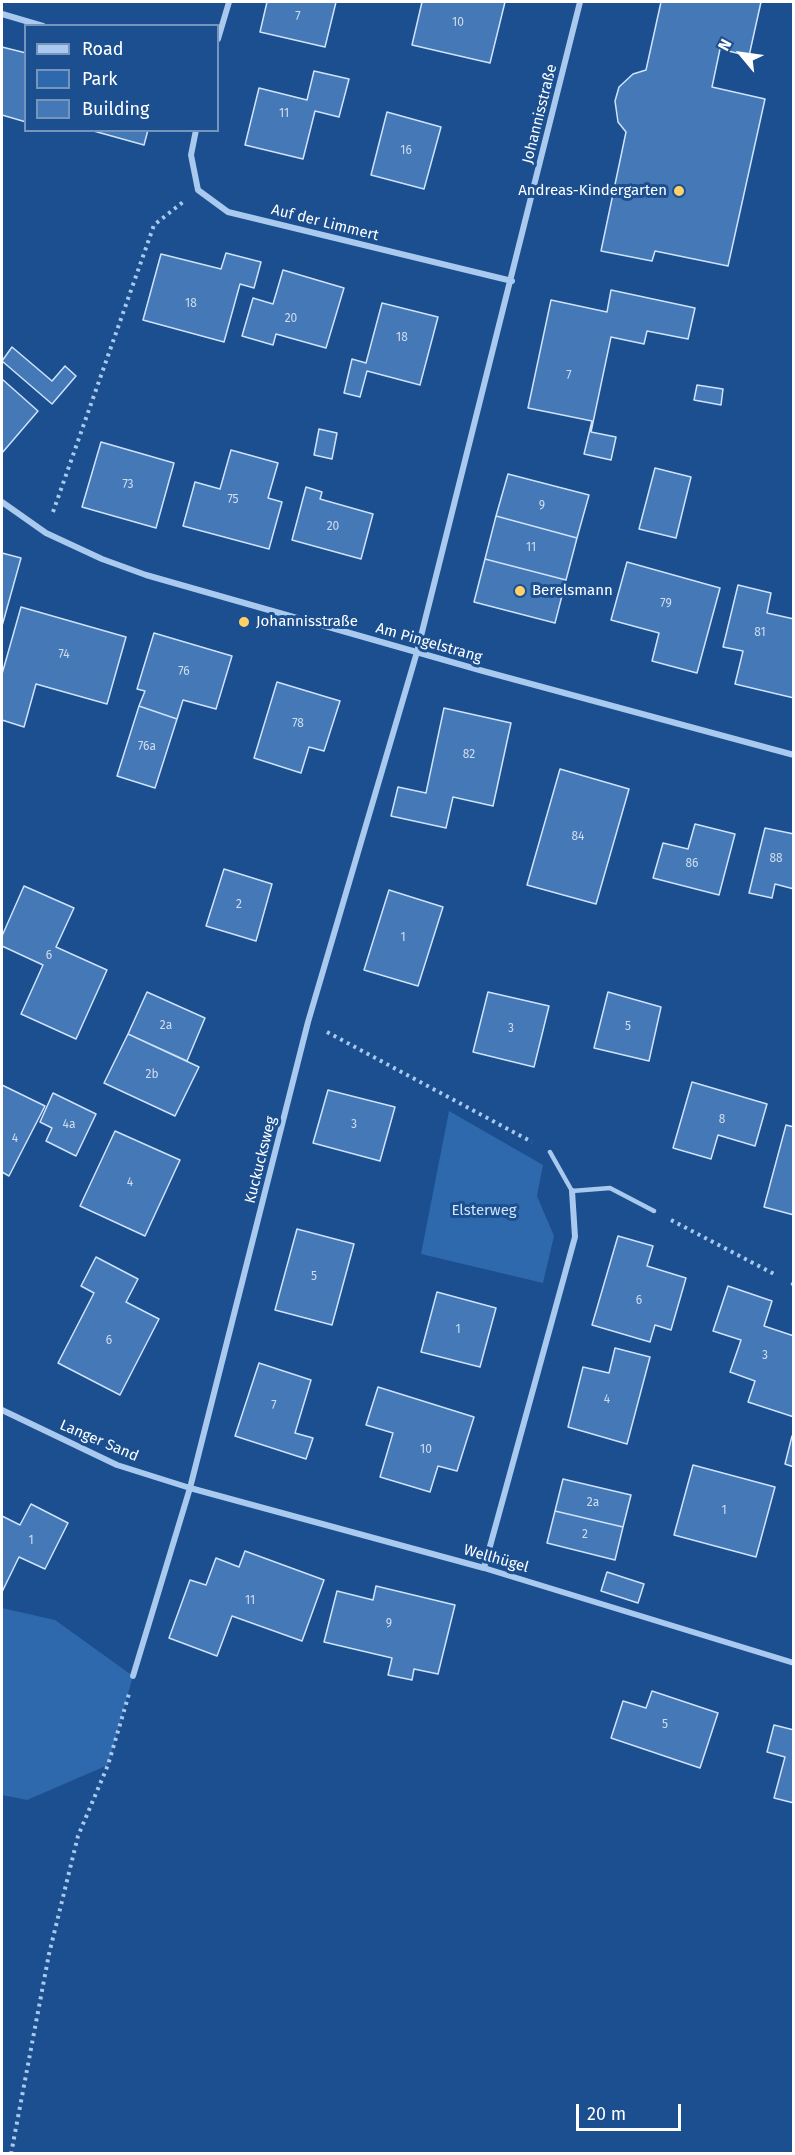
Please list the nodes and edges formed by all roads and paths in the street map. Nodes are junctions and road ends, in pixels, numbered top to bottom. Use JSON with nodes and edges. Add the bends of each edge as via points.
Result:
{"nodes":[{"id":1,"x":229,"y":2,"type":"edge"},
{"id":2,"x":580,"y":2,"type":"edge"},
{"id":3,"x":2,"y":14,"type":"edge"},
{"id":4,"x":36,"y":24,"type":"edge"},
{"id":5,"x":219,"y":36,"type":"edge"},
{"id":6,"x":196,"y":132,"type":"edge"},
{"id":7,"x":198,"y":190,"type":"junction"},
{"id":8,"x":512,"y":281,"type":"junction"},
{"id":9,"x":2,"y":502,"type":"edge"},
{"id":10,"x":46,"y":533,"type":"junction"},
{"id":11,"x":417,"y":652,"type":"junction"},
{"id":12,"x":794,"y":755,"type":"edge"},
{"id":13,"x":308,"y":1022,"type":"junction"},
{"id":14,"x":550,"y":1152,"type":"joint"},
{"id":15,"x":572,"y":1191,"type":"junction"},
{"id":16,"x":654,"y":1211,"type":"joint"},
{"id":17,"x":793,"y":1285,"type":"edge"},
{"id":18,"x":2,"y":1410,"type":"edge"},
{"id":19,"x":190,"y":1488,"type":"junction"},
{"id":20,"x":484,"y":1568,"type":"junction"},
{"id":21,"x":793,"y":1661,"type":"edge"},
{"id":22,"x":133,"y":1676,"type":"joint"},
{"id":23,"x":11,"y":2154,"type":"edge"}],
"edges":[{"from":1,"to":5,"type":"street"},
{"from":2,"to":8,"type":"street","name":"Johannisstraße"},
{"from":3,"to":4,"type":"street"},
{"from":6,"to":7,"type":"street","via":[[191,155]]},
{"from":7,"to":8,"type":"street","name":"Auf der Limmert","via":[[228,212]]},
{"from":7,"to":10,"type":"path","via":[[154,225]]},
{"from":8,"to":11,"type":"street","name":"Johannisstraße"},
{"from":9,"to":10,"type":"street","name":"Am Pingelstrang"},
{"from":10,"to":11,"type":"street","name":"Am Pingelstrang","via":[[146,575]]},
{"from":11,"to":12,"type":"street","name":"Am Pingelstrang"},
{"from":11,"to":13,"type":"street","name":"Kuckucksweg"},
{"from":13,"to":14,"type":"path"},
{"from":13,"to":19,"type":"street","name":"Kuckucksweg"},
{"from":14,"to":15,"type":"lane"},
{"from":15,"to":16,"type":"lane","via":[[610,1188]]},
{"from":15,"to":20,"type":"street","via":[[575,1237]]},
{"from":16,"to":17,"type":"path"},
{"from":18,"to":19,"type":"street","name":"Langer Sand","via":[[117,1465]]},
{"from":19,"to":20,"type":"street","name":"Wellhügel"},
{"from":19,"to":22,"type":"street","name":"Kuckucksweg"},
{"from":20,"to":21,"type":"street","name":"Wellhügel"},
{"from":22,"to":23,"type":"path","via":[[108,1765],[78,1836],[49,1954]]}]}
